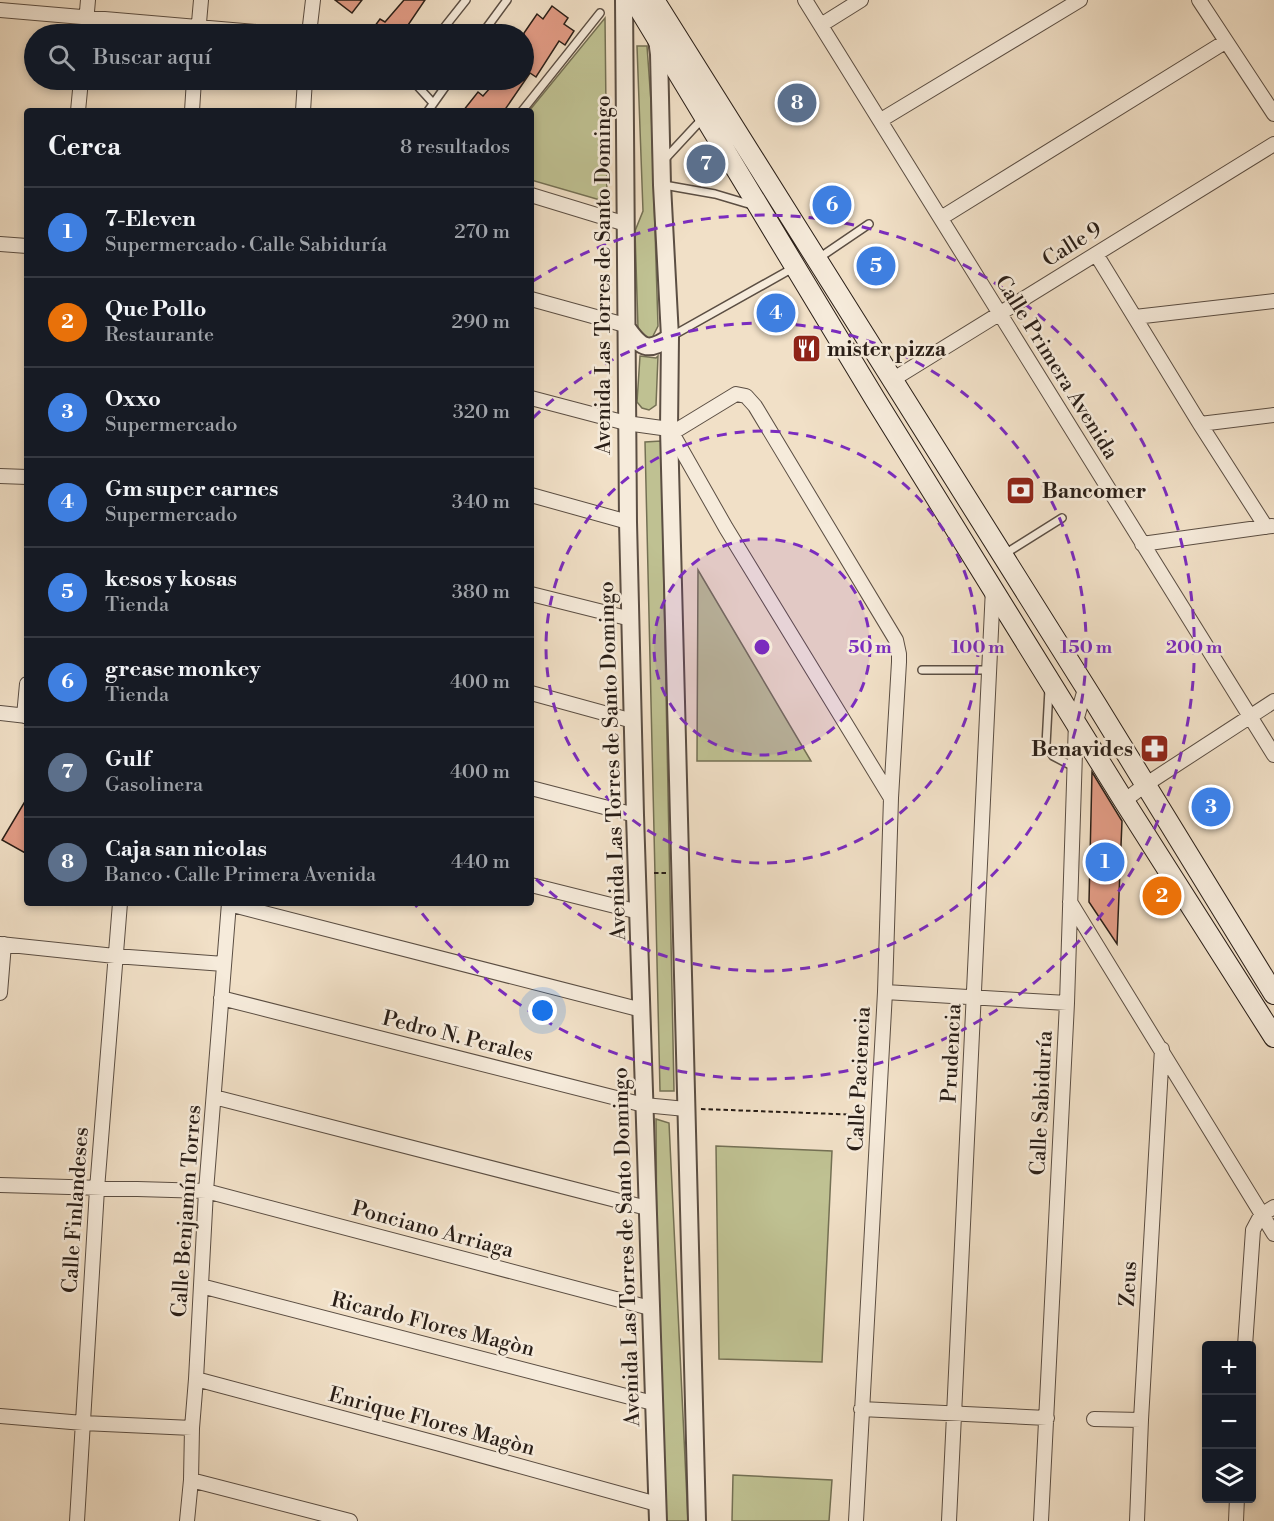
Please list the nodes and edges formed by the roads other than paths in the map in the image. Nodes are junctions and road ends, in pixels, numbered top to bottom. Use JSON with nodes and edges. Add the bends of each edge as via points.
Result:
{"nodes":[{"id":1,"x":88,"y":0,"type":"edge"},
{"id":2,"x":201,"y":0,"type":"edge"},
{"id":3,"x":312,"y":0,"type":"edge"},
{"id":4,"x":466,"y":0,"type":"edge"},
{"id":5,"x":507,"y":0,"type":"edge"},
{"id":6,"x":624,"y":0,"type":"edge"},
{"id":7,"x":634,"y":0,"type":"edge"},
{"id":8,"x":805,"y":0,"type":"edge"},
{"id":9,"x":861,"y":0,"type":"edge"},
{"id":10,"x":1080,"y":0,"type":"edge"},
{"id":11,"x":1199,"y":0,"type":"edge"},
{"id":12,"x":656,"y":2,"type":"edge"},
{"id":13,"x":0,"y":10,"type":"edge"},
{"id":14,"x":600,"y":13,"type":"dead end"},
{"id":15,"x":87,"y":17,"type":"junction"},
{"id":16,"x":86,"y":24,"type":"edge"},
{"id":17,"x":143,"y":24,"type":"edge"},
{"id":18,"x":199,"y":24,"type":"edge"},
{"id":19,"x":310,"y":24,"type":"edge"},
{"id":20,"x":447,"y":24,"type":"edge"},
{"id":21,"x":489,"y":24,"type":"edge"},
{"id":22,"x":820,"y":25,"type":"junction"},
{"id":23,"x":657,"y":39,"type":"junction"},
{"id":24,"x":1225,"y":42,"type":"junction"},
{"id":25,"x":80,"y":90,"type":"edge"},
{"id":26,"x":193,"y":90,"type":"edge"},
{"id":27,"x":304,"y":90,"type":"edge"},
{"id":28,"x":421,"y":90,"type":"edge"},
{"id":29,"x":443,"y":90,"type":"edge"},
{"id":30,"x":433,"y":103,"type":"junction"},
{"id":31,"x":78,"y":108,"type":"edge"},
{"id":32,"x":192,"y":108,"type":"edge"},
{"id":33,"x":303,"y":108,"type":"edge"},
{"id":34,"x":430,"y":108,"type":"edge"},
{"id":35,"x":524,"y":108,"type":"edge"},
{"id":36,"x":1274,"y":114,"type":"edge"},
{"id":37,"x":705,"y":116,"type":"junction"},
{"id":38,"x":881,"y":120,"type":"junction"},
{"id":39,"x":1274,"y":144,"type":"edge"},
{"id":40,"x":661,"y":162,"type":"junction"},
{"id":41,"x":662,"y":185,"type":"junction"},
{"id":42,"x":534,"y":196,"type":"edge"},
{"id":43,"x":760,"y":208,"type":"junction"},
{"id":44,"x":941,"y":218,"type":"junction"},
{"id":45,"x":626,"y":224,"type":"junction"},
{"id":46,"x":869,"y":224,"type":"dead end"},
{"id":47,"x":0,"y":244,"type":"edge"},
{"id":48,"x":24,"y":246,"type":"edge"},
{"id":49,"x":1096,"y":254,"type":"junction"},
{"id":50,"x":817,"y":260,"type":"junction"},
{"id":51,"x":795,"y":266,"type":"junction"},
{"id":52,"x":534,"y":300,"type":"edge"},
{"id":53,"x":1274,"y":301,"type":"edge"},
{"id":54,"x":999,"y":314,"type":"junction"},
{"id":55,"x":1134,"y":317,"type":"junction"},
{"id":56,"x":625,"y":325,"type":"junction"},
{"id":57,"x":670,"y":337,"type":"junction"},
{"id":58,"x":892,"y":380,"type":"junction"},
{"id":59,"x":534,"y":399,"type":"edge"},
{"id":60,"x":1274,"y":416,"type":"edge"},
{"id":61,"x":626,"y":423,"type":"junction"},
{"id":62,"x":1200,"y":424,"type":"junction"},
{"id":63,"x":670,"y":431,"type":"junction"},
{"id":64,"x":0,"y":476,"type":"edge"},
{"id":65,"x":24,"y":477,"type":"edge"},
{"id":66,"x":534,"y":496,"type":"edge"},
{"id":67,"x":1062,"y":518,"type":"dead end"},
{"id":68,"x":628,"y":522,"type":"junction"},
{"id":69,"x":1270,"y":526,"type":"edge"},
{"id":70,"x":1142,"y":544,"type":"junction"},
{"id":71,"x":1002,"y":555,"type":"junction"},
{"id":72,"x":993,"y":588,"type":"junction"},
{"id":73,"x":534,"y":595,"type":"edge"},
{"id":74,"x":631,"y":619,"type":"junction"},
{"id":75,"x":922,"y":670,"type":"dead end"},
{"id":76,"x":989,"y":670,"type":"junction"},
{"id":77,"x":1050,"y":680,"type":"junction"},
{"id":78,"x":1085,"y":689,"type":"junction"},
{"id":79,"x":534,"y":694,"type":"edge"},
{"id":80,"x":1274,"y":701,"type":"edge"},
{"id":81,"x":0,"y":713,"type":"edge"},
{"id":82,"x":24,"y":716,"type":"edge"},
{"id":83,"x":1249,"y":716,"type":"junction"},
{"id":84,"x":633,"y":721,"type":"junction"},
{"id":85,"x":1076,"y":721,"type":"junction"},
{"id":86,"x":1274,"y":755,"type":"edge"},
{"id":87,"x":1074,"y":767,"type":"junction"},
{"id":88,"x":1145,"y":785,"type":"junction"},
{"id":89,"x":534,"y":789,"type":"edge"},
{"id":90,"x":891,"y":798,"type":"junction"},
{"id":91,"x":1124,"y":801,"type":"junction"},
{"id":92,"x":635,"y":815,"type":"junction"},
{"id":93,"x":534,"y":886,"type":"edge"},
{"id":94,"x":1070,"y":902,"type":"junction"},
{"id":95,"x":120,"y":906,"type":"edge"},
{"id":96,"x":229,"y":906,"type":"edge"},
{"id":97,"x":237,"y":906,"type":"edge"},
{"id":98,"x":639,"y":912,"type":"junction"},
{"id":99,"x":2,"y":944,"type":"edge"},
{"id":100,"x":115,"y":956,"type":"junction"},
{"id":101,"x":224,"y":964,"type":"junction"},
{"id":102,"x":885,"y":992,"type":"junction"},
{"id":103,"x":0,"y":993,"type":"edge"},
{"id":104,"x":1274,"y":994,"type":"edge"},
{"id":105,"x":975,"y":997,"type":"junction"},
{"id":106,"x":221,"y":998,"type":"junction"},
{"id":107,"x":1067,"y":1003,"type":"junction"},
{"id":108,"x":642,"y":1010,"type":"junction"},
{"id":109,"x":1274,"y":1037,"type":"edge"},
{"id":110,"x":1162,"y":1049,"type":"junction"},
{"id":111,"x":214,"y":1097,"type":"junction"},
{"id":112,"x":644,"y":1105,"type":"junction"},
{"id":113,"x":686,"y":1109,"type":"junction"},
{"id":114,"x":0,"y":1185,"type":"edge"},
{"id":115,"x":97,"y":1189,"type":"junction"},
{"id":116,"x":206,"y":1191,"type":"junction"},
{"id":117,"x":648,"y":1208,"type":"junction"},
{"id":118,"x":1268,"y":1211,"type":"edge"},
{"id":119,"x":1274,"y":1234,"type":"edge"},
{"id":120,"x":201,"y":1286,"type":"junction"},
{"id":121,"x":650,"y":1308,"type":"junction"},
{"id":122,"x":1245,"y":1341,"type":"edge"},
{"id":123,"x":196,"y":1379,"type":"junction"},
{"id":124,"x":653,"y":1403,"type":"junction"},
{"id":125,"x":861,"y":1409,"type":"junction"},
{"id":126,"x":954,"y":1415,"type":"junction"},
{"id":127,"x":0,"y":1416,"type":"edge"},
{"id":128,"x":1047,"y":1418,"type":"junction"},
{"id":129,"x":1094,"y":1419,"type":"dead end"},
{"id":130,"x":1141,"y":1420,"type":"junction"},
{"id":131,"x":83,"y":1423,"type":"junction"},
{"id":132,"x":192,"y":1428,"type":"junction"},
{"id":133,"x":191,"y":1480,"type":"junction"},
{"id":134,"x":1237,"y":1503,"type":"edge"},
{"id":135,"x":657,"y":1513,"type":"edge"},
{"id":136,"x":77,"y":1521,"type":"edge"},
{"id":137,"x":187,"y":1521,"type":"edge"},
{"id":138,"x":350,"y":1521,"type":"edge"},
{"id":139,"x":697,"y":1521,"type":"edge"},
{"id":140,"x":856,"y":1521,"type":"edge"},
{"id":141,"x":949,"y":1521,"type":"edge"},
{"id":142,"x":1041,"y":1521,"type":"edge"},
{"id":143,"x":1137,"y":1521,"type":"edge"},
{"id":144,"x":1236,"y":1521,"type":"edge"}],
"edges":[{"from":1,"to":15,"type":"street"},
{"from":2,"to":18,"type":"street"},
{"from":3,"to":19,"type":"street"},
{"from":4,"to":20,"type":"lane"},
{"from":5,"to":21,"type":"lane"},
{"from":6,"to":45,"type":"street","name":"Avenida Las Torres de Santo Domingo"},
{"from":7,"to":23,"type":"main road"},
{"from":8,"to":22,"type":"street","name":"Calle Primera Avenida"},
{"from":9,"to":22,"type":"street"},
{"from":10,"to":38,"type":"street"},
{"from":11,"to":24,"type":"street"},
{"from":12,"to":23,"type":"street"},
{"from":12,"to":50,"type":"main road"},
{"from":13,"to":15,"type":"street"},
{"from":14,"to":35,"type":"lane"},
{"from":15,"to":16,"type":"street"},
{"from":15,"to":17,"type":"street"},
{"from":22,"to":38,"type":"street","name":"Calle Primera Avenida"},
{"from":23,"to":37,"type":"main road"},
{"from":23,"to":40,"type":"street"},
{"from":24,"to":36,"type":"street"},
{"from":24,"to":44,"type":"street"},
{"from":25,"to":31,"type":"street"},
{"from":26,"to":32,"type":"street"},
{"from":27,"to":33,"type":"street"},
{"from":28,"to":30,"type":"lane"},
{"from":29,"to":30,"type":"lane"},
{"from":30,"to":34,"type":"lane"},
{"from":37,"to":40,"type":"lane"},
{"from":37,"to":43,"type":"main road"},
{"from":38,"to":44,"type":"street","name":"Calle Primera Avenida"},
{"from":39,"to":49,"type":"street","name":"Calle 9"},
{"from":40,"to":41,"type":"street"},
{"from":41,"to":43,"type":"lane","via":[[716,194]]},
{"from":41,"to":57,"type":"street"},
{"from":42,"to":45,"type":"street"},
{"from":43,"to":51,"type":"main road"},
{"from":44,"to":54,"type":"street","name":"Calle Primera Avenida"},
{"from":45,"to":56,"type":"street","name":"Avenida Las Torres de Santo Domingo"},
{"from":46,"to":50,"type":"lane"},
{"from":47,"to":48,"type":"street"},
{"from":49,"to":54,"type":"street","name":"Calle 9"},
{"from":49,"to":55,"type":"street"},
{"from":50,"to":58,"type":"main road"},
{"from":51,"to":57,"type":"lane"},
{"from":51,"to":72,"type":"main road"},
{"from":52,"to":56,"type":"street"},
{"from":53,"to":55,"type":"street"},
{"from":54,"to":58,"type":"street","name":"Calle 9"},
{"from":54,"to":70,"type":"street","name":"Calle Primera Avenida"},
{"from":55,"to":62,"type":"street"},
{"from":56,"to":57,"type":"street","via":[[637,343],[649,348]]},
{"from":56,"to":61,"type":"street","name":"Avenida Las Torres de Santo Domingo"},
{"from":57,"to":63,"type":"street"},
{"from":58,"to":71,"type":"main road"},
{"from":59,"to":61,"type":"street"},
{"from":60,"to":62,"type":"street"},
{"from":61,"to":63,"type":"street"},
{"from":61,"to":68,"type":"street","name":"Avenida Las Torres de Santo Domingo"},
{"from":62,"to":69,"type":"street"},
{"from":63,"to":90,"type":"street"},
{"from":63,"to":90,"type":"street","name":"Calle Paciencia","via":[[736,394],[746,396],[773,435],[896,640],[899,654]]},
{"from":63,"to":113,"type":"street"},
{"from":64,"to":65,"type":"street"},
{"from":66,"to":68,"type":"street"},
{"from":67,"to":71,"type":"lane"},
{"from":68,"to":74,"type":"street","name":"Avenida Las Torres de Santo Domingo"},
{"from":69,"to":70,"type":"street"},
{"from":70,"to":83,"type":"street","name":"Calle Primera Avenida"},
{"from":71,"to":78,"type":"main road"},
{"from":72,"to":76,"type":"street","name":"Prudencia"},
{"from":72,"to":77,"type":"main road"},
{"from":73,"to":74,"type":"street"},
{"from":74,"to":84,"type":"street","name":"Avenida Las Torres de Santo Domingo"},
{"from":75,"to":76,"type":"lane"},
{"from":76,"to":105,"type":"street","name":"Prudencia"},
{"from":77,"to":85,"type":"main road"},
{"from":77,"to":87,"type":"lane","via":[[1046,745],[1053,756]]},
{"from":78,"to":85,"type":"street","name":"Calle Sabiduría"},
{"from":78,"to":88,"type":"main road"},
{"from":79,"to":84,"type":"street"},
{"from":80,"to":83,"type":"street"},
{"from":81,"to":82,"type":"street"},
{"from":83,"to":86,"type":"street","name":"Calle Primera Avenida"},
{"from":83,"to":88,"type":"street"},
{"from":84,"to":92,"type":"street","name":"Avenida Las Torres de Santo Domingo"},
{"from":85,"to":87,"type":"street","name":"Calle Sabiduría"},
{"from":85,"to":91,"type":"main road"},
{"from":87,"to":94,"type":"street","name":"Calle Sabiduría"},
{"from":88,"to":91,"type":"street"},
{"from":88,"to":104,"type":"main road"},
{"from":89,"to":92,"type":"street"},
{"from":90,"to":102,"type":"street","name":"Calle Paciencia"},
{"from":91,"to":109,"type":"main road"},
{"from":92,"to":98,"type":"street","name":"Avenida Las Torres de Santo Domingo"},
{"from":93,"to":98,"type":"street"},
{"from":94,"to":107,"type":"street","name":"Calle Sabiduría"},
{"from":94,"to":110,"type":"street"},
{"from":95,"to":100,"type":"street","name":"Calle Finlandeses"},
{"from":96,"to":101,"type":"street","name":"Calle Benjamín Torres"},
{"from":97,"to":108,"type":"street"},
{"from":98,"to":108,"type":"street","name":"Avenida Las Torres de Santo Domingo"},
{"from":99,"to":100,"type":"street"},
{"from":99,"to":103,"type":"street"},
{"from":100,"to":101,"type":"street"},
{"from":100,"to":115,"type":"street","name":"Calle Finlandeses"},
{"from":101,"to":106,"type":"street","name":"Calle Benjamín Torres"},
{"from":102,"to":105,"type":"street"},
{"from":102,"to":125,"type":"street","name":"Calle Paciencia"},
{"from":105,"to":107,"type":"street"},
{"from":105,"to":126,"type":"street","name":"Prudencia"},
{"from":106,"to":111,"type":"street","name":"Calle Benjamín Torres"},
{"from":106,"to":112,"type":"street","name":"Pedro N. Perales"},
{"from":107,"to":128,"type":"street","name":"Calle Sabiduría"},
{"from":108,"to":112,"type":"street","name":"Avenida Las Torres de Santo Domingo"},
{"from":110,"to":118,"type":"street"},
{"from":110,"to":130,"type":"street","name":"Zeus"},
{"from":111,"to":116,"type":"street","name":"Calle Benjamín Torres"},
{"from":111,"to":117,"type":"street"},
{"from":112,"to":113,"type":"street","name":"Pedro N. Perales"},
{"from":112,"to":117,"type":"street","name":"Avenida Las Torres de Santo Domingo"},
{"from":113,"to":139,"type":"street"},
{"from":114,"to":115,"type":"street","name":"Ponciano Arriaga"},
{"from":115,"to":116,"type":"street","name":"Ponciano Arriaga"},
{"from":115,"to":131,"type":"street","name":"Calle Finlandeses"},
{"from":116,"to":120,"type":"street","name":"Calle Benjamín Torres"},
{"from":116,"to":121,"type":"street","name":"Ponciano Arriaga"},
{"from":117,"to":121,"type":"street","name":"Avenida Las Torres de Santo Domingo"},
{"from":118,"to":119,"type":"street"},
{"from":118,"to":122,"type":"street","via":[[1253,1230]]},
{"from":120,"to":123,"type":"street","name":"Calle Benjamín Torres"},
{"from":120,"to":124,"type":"street","name":"Ricardo Flores Magòn"},
{"from":121,"to":124,"type":"street","name":"Avenida Las Torres de Santo Domingo"},
{"from":123,"to":132,"type":"street","name":"Calle Benjamín Torres"},
{"from":123,"to":135,"type":"street","name":"Enrique Flores Magòn","via":[[440,1444]]},
{"from":124,"to":135,"type":"street","name":"Avenida Las Torres de Santo Domingo"},
{"from":125,"to":126,"type":"street"},
{"from":125,"to":140,"type":"street","name":"Calle Paciencia"},
{"from":126,"to":128,"type":"street"},
{"from":126,"to":141,"type":"street","name":"Prudencia"},
{"from":127,"to":131,"type":"street"},
{"from":128,"to":142,"type":"street","name":"Calle Sabiduría"},
{"from":129,"to":130,"type":"street"},
{"from":130,"to":143,"type":"street","name":"Zeus"},
{"from":131,"to":132,"type":"street"},
{"from":131,"to":136,"type":"street","name":"Calle Finlandeses"},
{"from":132,"to":133,"type":"street","name":"Calle Benjamín Torres"},
{"from":133,"to":137,"type":"street","name":"Calle Benjamín Torres"},
{"from":133,"to":138,"type":"street"},
{"from":134,"to":144,"type":"street"}]}
